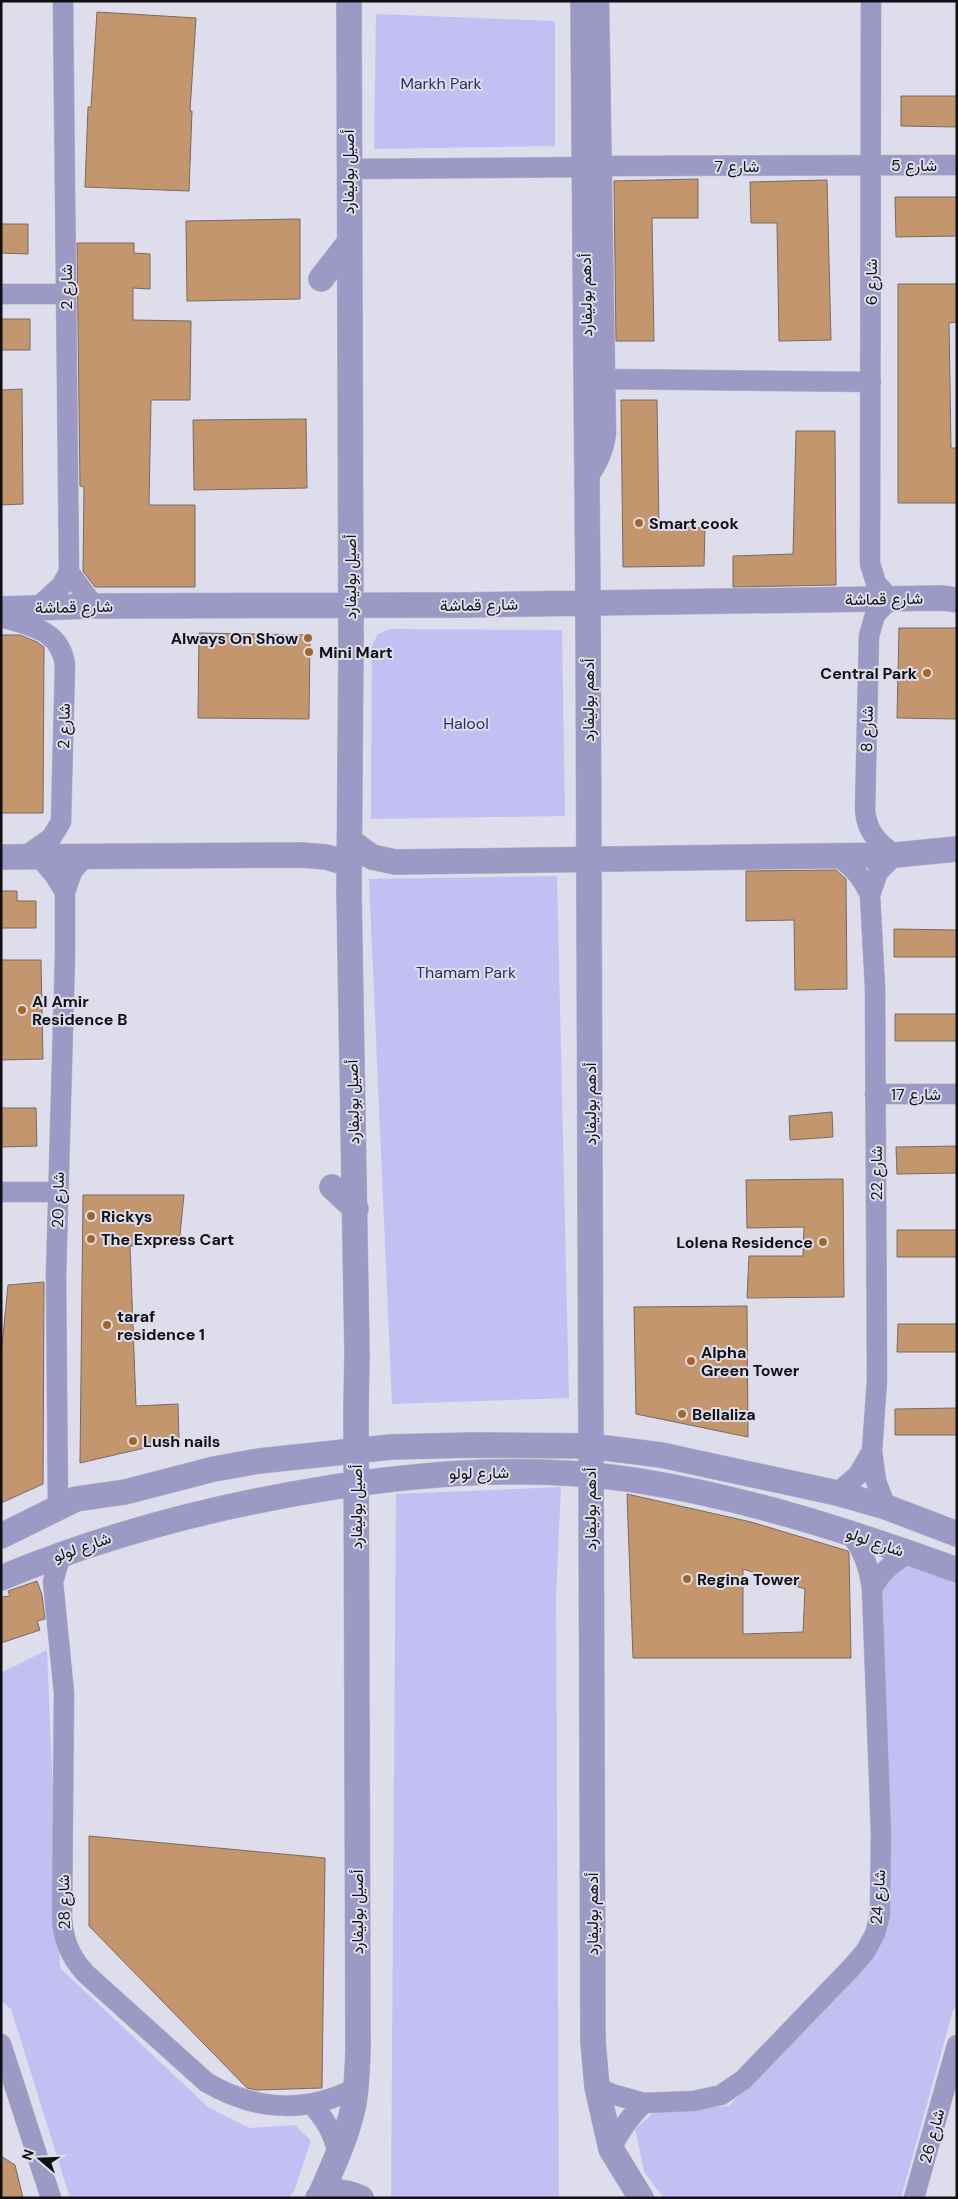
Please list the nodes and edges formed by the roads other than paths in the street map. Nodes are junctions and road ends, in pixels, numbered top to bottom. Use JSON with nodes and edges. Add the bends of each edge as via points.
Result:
{"nodes":[{"id":1,"x":64,"y":1,"type":"edge"},
{"id":2,"x":348,"y":1,"type":"edge"},
{"id":3,"x":583,"y":1,"type":"edge"},
{"id":4,"x":599,"y":1,"type":"edge"},
{"id":5,"x":871,"y":1,"type":"edge"},
{"id":6,"x":584,"y":61,"type":"junction"},
{"id":7,"x":600,"y":98,"type":"junction"},
{"id":8,"x":872,"y":165,"type":"junction"},
{"id":9,"x":957,"y":165,"type":"edge"},
{"id":10,"x":593,"y":166,"type":"junction"},
{"id":11,"x":348,"y":169,"type":"junction"},
{"id":12,"x":349,"y":243,"type":"junction"},
{"id":13,"x":603,"y":251,"type":"junction"},
{"id":14,"x":586,"y":278,"type":"junction"},
{"id":15,"x":321,"y":279,"type":"dead end"},
{"id":16,"x":1,"y":294,"type":"edge"},
{"id":17,"x":66,"y":294,"type":"junction"},
{"id":18,"x":605,"y":379,"type":"junction"},
{"id":19,"x":870,"y":382,"type":"junction"},
{"id":20,"x":587,"y":478,"type":"junction"},
{"id":21,"x":870,"y":564,"type":"junction"},
{"id":22,"x":69,"y":572,"type":"junction"},
{"id":23,"x":849,"y":599,"type":"junction"},
{"id":24,"x":890,"y":599,"type":"junction"},
{"id":25,"x":957,"y":600,"type":"edge"},
{"id":26,"x":588,"y":603,"type":"junction"},
{"id":27,"x":94,"y":606,"type":"junction"},
{"id":28,"x":350,"y":606,"type":"junction"},
{"id":29,"x":38,"y":607,"type":"junction"},
{"id":30,"x":1,"y":609,"type":"edge"},
{"id":31,"x":1,"y":617,"type":"edge"},
{"id":32,"x":957,"y":849,"type":"edge"},
{"id":33,"x":350,"y":852,"type":"junction"},
{"id":34,"x":834,"y":855,"type":"junction"},
{"id":35,"x":894,"y":855,"type":"junction"},
{"id":36,"x":85,"y":856,"type":"junction"},
{"id":37,"x":21,"y":857,"type":"edge"},
{"id":38,"x":587,"y":858,"type":"junction"},
{"id":39,"x":65,"y":892,"type":"junction"},
{"id":40,"x":870,"y":895,"type":"junction"},
{"id":41,"x":876,"y":1094,"type":"junction"},
{"id":42,"x":957,"y":1094,"type":"edge"},
{"id":43,"x":332,"y":1187,"type":"dead end"},
{"id":44,"x":1,"y":1192,"type":"edge"},
{"id":45,"x":58,"y":1192,"type":"junction"},
{"id":46,"x":356,"y":1209,"type":"junction"},
{"id":47,"x":590,"y":1446,"type":"junction"},
{"id":48,"x":872,"y":1450,"type":"junction"},
{"id":49,"x":356,"y":1451,"type":"junction"},
{"id":50,"x":590,"y":1475,"type":"junction"},
{"id":51,"x":357,"y":1484,"type":"junction"},
{"id":52,"x":837,"y":1493,"type":"junction"},
{"id":53,"x":886,"y":1507,"type":"junction"},
{"id":54,"x":58,"y":1508,"type":"junction"},
{"id":55,"x":849,"y":1532,"type":"junction"},
{"id":56,"x":957,"y":1534,"type":"edge"},
{"id":57,"x":1,"y":1536,"type":"edge"},
{"id":58,"x":910,"y":1553,"type":"junction"},
{"id":59,"x":61,"y":1554,"type":"junction"},
{"id":60,"x":26,"y":1568,"type":"junction"},
{"id":61,"x":957,"y":1570,"type":"edge"},
{"id":62,"x":1,"y":1578,"type":"edge"},
{"id":63,"x":53,"y":1582,"type":"junction"},
{"id":64,"x":872,"y":1588,"type":"junction"},
{"id":65,"x":1,"y":2044,"type":"edge"},
{"id":66,"x":957,"y":2045,"type":"edge"},
{"id":67,"x":597,"y":2087,"type":"junction"},
{"id":68,"x":356,"y":2088,"type":"junction"},
{"id":69,"x":644,"y":2103,"type":"junction"},
{"id":70,"x":312,"y":2105,"type":"junction"},
{"id":71,"x":611,"y":2149,"type":"junction"},
{"id":72,"x":338,"y":2153,"type":"junction"},
{"id":73,"x":319,"y":2197,"type":"edge"},
{"id":74,"x":51,"y":2198,"type":"edge"},
{"id":75,"x":361,"y":2198,"type":"edge"},
{"id":76,"x":641,"y":2198,"type":"edge"},
{"id":77,"x":914,"y":2198,"type":"edge"}],
"edges":[{"from":1,"to":17,"type":"street","name":"شارع 2"},
{"from":2,"to":11,"type":"street","name":"أصيل بوليفارد"},
{"from":3,"to":6,"type":"street","name":"أدهم بوليفارد"},
{"from":4,"to":7,"type":"street"},
{"from":5,"to":8,"type":"street","name":"شارع 6"},
{"from":6,"to":7,"type":"street"},
{"from":6,"to":10,"type":"street","name":"أدهم بوليفارد"},
{"from":7,"to":10,"type":"street"},
{"from":8,"to":9,"type":"street","name":"شارع 5"},
{"from":8,"to":10,"type":"street","name":"شارع 7"},
{"from":8,"to":19,"type":"street","name":"شارع 6"},
{"from":10,"to":11,"type":"street","name":"شارع 7"},
{"from":10,"to":13,"type":"street"},
{"from":10,"to":14,"type":"street","name":"أدهم بوليفارد"},
{"from":11,"to":12,"type":"street","name":"أصيل بوليفارد"},
{"from":12,"to":15,"type":"street"},
{"from":12,"to":28,"type":"street","name":"أصيل بوليفارد"},
{"from":13,"to":14,"type":"street"},
{"from":13,"to":18,"type":"street"},
{"from":14,"to":20,"type":"street","name":"أدهم بوليفارد"},
{"from":16,"to":17,"type":"street"},
{"from":17,"to":22,"type":"street","name":"شارع 2"},
{"from":18,"to":19,"type":"street"},
{"from":18,"to":20,"type":"street","via":[[604,447]]},
{"from":19,"to":21,"type":"street","name":"شارع 6"},
{"from":20,"to":26,"type":"street","name":"أدهم بوليفارد"},
{"from":21,"to":23,"type":"street","name":"شارع 6"},
{"from":21,"to":24,"type":"street","name":"شارع 6","via":[[876,583]]},
{"from":22,"to":27,"type":"street"},
{"from":22,"to":29,"type":"street","via":[[52,596]]},
{"from":23,"to":24,"type":"street","name":"شارع قماشة"},
{"from":23,"to":26,"type":"street","name":"شارع قماشة"},
{"from":24,"to":25,"type":"street","name":"شارع قماشة"},
{"from":24,"to":35,"type":"street","name":"شارع 8","via":[[875,615],[870,636],[866,810],[872,836]]},
{"from":26,"to":28,"type":"street","name":"شارع قماشة"},
{"from":26,"to":38,"type":"street","name":"أدهم بوليفارد"},
{"from":27,"to":28,"type":"street","name":"شارع قماشة"},
{"from":27,"to":29,"type":"street","name":"شارع قماشة"},
{"from":28,"to":33,"type":"street","name":"أصيل بوليفارد"},
{"from":29,"to":30,"type":"street","name":"شارع قماشة"},
{"from":31,"to":37,"type":"street","name":"شارع 2","via":[[48,633],[58,644],[65,665],[61,822],[51,838]]},
{"from":32,"to":35,"type":"street"},
{"from":33,"to":36,"type":"street","via":[[326,858],[302,854]]},
{"from":33,"to":38,"type":"street","via":[[395,862]]},
{"from":33,"to":46,"type":"street","name":"أصيل بوليفارد"},
{"from":34,"to":35,"type":"street"},
{"from":34,"to":38,"type":"street"},
{"from":34,"to":40,"type":"street","name":"شارع 22","via":[[856,871]]},
{"from":35,"to":40,"type":"street","name":"شارع 22","via":[[878,872]]},
{"from":36,"to":37,"type":"street"},
{"from":36,"to":39,"type":"street","name":"شارع 20","via":[[72,872]]},
{"from":37,"to":39,"type":"street","via":[[53,873]]},
{"from":38,"to":47,"type":"street","name":"أدهم بوليفارد"},
{"from":39,"to":45,"type":"street","name":"شارع 20"},
{"from":40,"to":41,"type":"street","name":"شارع 22","via":[[876,987]]},
{"from":41,"to":42,"type":"street","name":"شارع 17"},
{"from":41,"to":48,"type":"street","name":"شارع 22","via":[[877,1380]]},
{"from":43,"to":46,"type":"street"},
{"from":44,"to":45,"type":"street"},
{"from":45,"to":54,"type":"street","name":"شارع 20"},
{"from":46,"to":49,"type":"street","name":"أصيل بوليفارد"},
{"from":47,"to":49,"type":"street","name":"شارع لولو","via":[[472,1445]]},
{"from":47,"to":50,"type":"street","name":"أدهم بوليفارد"},
{"from":47,"to":52,"type":"street","name":"شارع لولو","via":[[661,1455]]},
{"from":48,"to":52,"type":"street","name":"شارع 22","via":[[858,1475]]},
{"from":48,"to":53,"type":"street","name":"شارع 22","via":[[876,1481]]},
{"from":49,"to":51,"type":"street","name":"أصيل بوليفارد"},
{"from":49,"to":54,"type":"street","name":"شارع لولو","via":[[223,1467],[126,1492],[82,1498]]},
{"from":50,"to":51,"type":"street","name":"شارع لولو","via":[[473,1472]]},
{"from":50,"to":55,"type":"street","name":"شارع لولو","via":[[717,1496]]},
{"from":50,"to":67,"type":"street","name":"أدهم بوليفارد","via":[[593,2042]]},
{"from":51,"to":59,"type":"street","name":"شارع لولو","via":[[190,1515]]},
{"from":51,"to":68,"type":"street","name":"أصيل بوليفارد"},
{"from":52,"to":53,"type":"street","name":"شارع لولو"},
{"from":53,"to":56,"type":"street","name":"شارع لولو"},
{"from":54,"to":57,"type":"street","name":"شارع لولو"},
{"from":55,"to":58,"type":"street","name":"شارع لولو"},
{"from":55,"to":64,"type":"street","name":"شارع 24","via":[[865,1558]]},
{"from":58,"to":61,"type":"street","name":"شارع لولو"},
{"from":58,"to":64,"type":"street","via":[[888,1567]]},
{"from":59,"to":60,"type":"street","name":"شارع لولو"},
{"from":59,"to":63,"type":"street","name":"شارع 28"},
{"from":60,"to":62,"type":"street","name":"شارع لولو"},
{"from":60,"to":63,"type":"street"},
{"from":63,"to":70,"type":"street","name":"شارع 28","via":[[64,1693],[62,1917],[67,1947],[84,1973],[206,2082],[251,2103]]},
{"from":64,"to":69,"type":"street","name":"شارع 24","via":[[881,1832],[880,1915],[875,1934],[852,1967],[733,2088],[708,2099]]},
{"from":65,"to":74,"type":"street"},
{"from":66,"to":77,"type":"street","name":"شارع 26"},
{"from":67,"to":69,"type":"street","name":"شارع 24"},
{"from":67,"to":71,"type":"street","name":"أدهم بوليفارد"},
{"from":68,"to":70,"type":"street","name":"شارع 28"},
{"from":68,"to":72,"type":"street","name":"أصيل بوليفارد"},
{"from":69,"to":71,"type":"street","via":[[630,2116]]},
{"from":70,"to":72,"type":"street","via":[[325,2118]]},
{"from":71,"to":76,"type":"street","name":"أدهم بوليفارد"},
{"from":72,"to":73,"type":"street","name":"أصيل بوليفارد"},
{"from":73,"to":75,"type":"street","via":[[341,2191]]}]}
